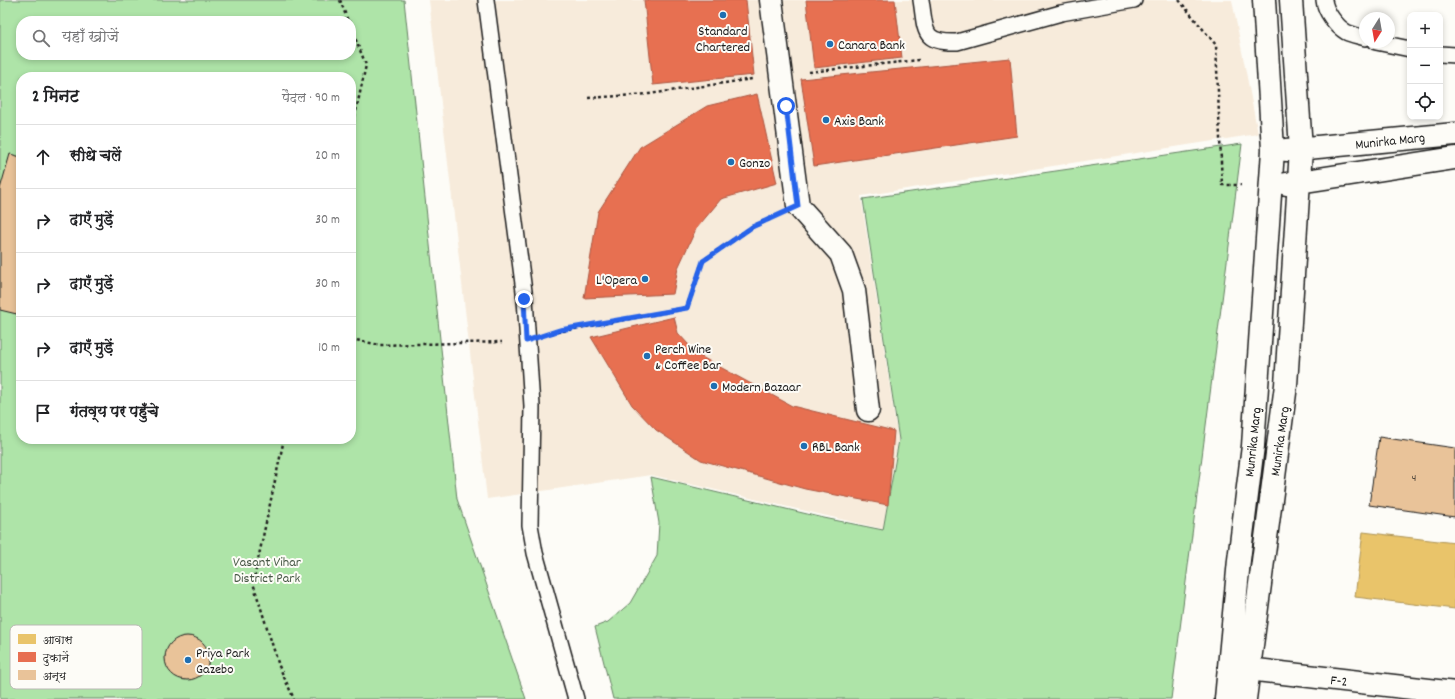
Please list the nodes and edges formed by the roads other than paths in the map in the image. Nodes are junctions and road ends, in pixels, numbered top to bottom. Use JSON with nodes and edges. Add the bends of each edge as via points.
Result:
{"nodes":[{"id":1,"x":486,"y":0,"type":"edge"},
{"id":2,"x":771,"y":0,"type":"edge"},
{"id":3,"x":922,"y":0,"type":"edge"},
{"id":4,"x":1134,"y":0,"type":"edge"},
{"id":5,"x":1264,"y":0,"type":"edge"},
{"id":6,"x":1291,"y":0,"type":"edge"},
{"id":7,"x":1324,"y":0,"type":"edge"},
{"id":8,"x":1359,"y":36,"type":"edge"},
{"id":9,"x":1395,"y":46,"type":"edge"},
{"id":10,"x":1407,"y":48,"type":"edge"},
{"id":11,"x":1443,"y":54,"type":"edge"},
{"id":12,"x":1455,"y":55,"type":"edge"},
{"id":13,"x":1455,"y":134,"type":"edge"},
{"id":14,"x":1301,"y":149,"type":"junction"},
{"id":15,"x":1273,"y":150,"type":"junction"},
{"id":16,"x":1455,"y":158,"type":"edge"},
{"id":17,"x":1299,"y":182,"type":"junction"},
{"id":18,"x":1271,"y":185,"type":"junction"},
{"id":19,"x":868,"y":410,"type":"dead end"},
{"id":20,"x":1248,"y":669,"type":"junction"},
{"id":21,"x":1455,"y":693,"type":"edge"},
{"id":22,"x":576,"y":699,"type":"edge"},
{"id":23,"x":1226,"y":699,"type":"edge"},
{"id":24,"x":1245,"y":699,"type":"edge"}],
"edges":[{"from":1,"to":22,"type":"lane","via":[[524,291],[532,406],[530,525],[534,553]]},
{"from":2,"to":19,"type":"street","via":[[798,206],[841,254],[854,290]]},
{"from":3,"to":4,"type":"lane","via":[[926,30],[931,37],[941,42],[957,42],[1061,13]]},
{"from":5,"to":15,"type":"street"},
{"from":6,"to":14,"type":"street","name":"Munirka Marg"},
{"from":7,"to":8,"type":"lane","via":[[1331,17],[1345,31]]},
{"from":9,"to":10,"type":"lane"},
{"from":11,"to":12,"type":"lane"},
{"from":13,"to":14,"type":"street","name":"Munirka Marg"},
{"from":14,"to":15,"type":"street","name":"Munirka Marg"},
{"from":14,"to":17,"type":"street","name":"Munirka Marg"},
{"from":15,"to":18,"type":"street"},
{"from":16,"to":17,"type":"street","name":"Munirka Marg"},
{"from":17,"to":18,"type":"street","name":"Munirka Marg"},
{"from":17,"to":20,"type":"street","name":"Munirka Marg","via":[[1286,385]]},
{"from":18,"to":23,"type":"street","name":"Munrika Marg","via":[[1252,446]]},
{"from":20,"to":21,"type":"street","name":"F-2"},
{"from":20,"to":24,"type":"street","name":"Munirka Marg"}]}
